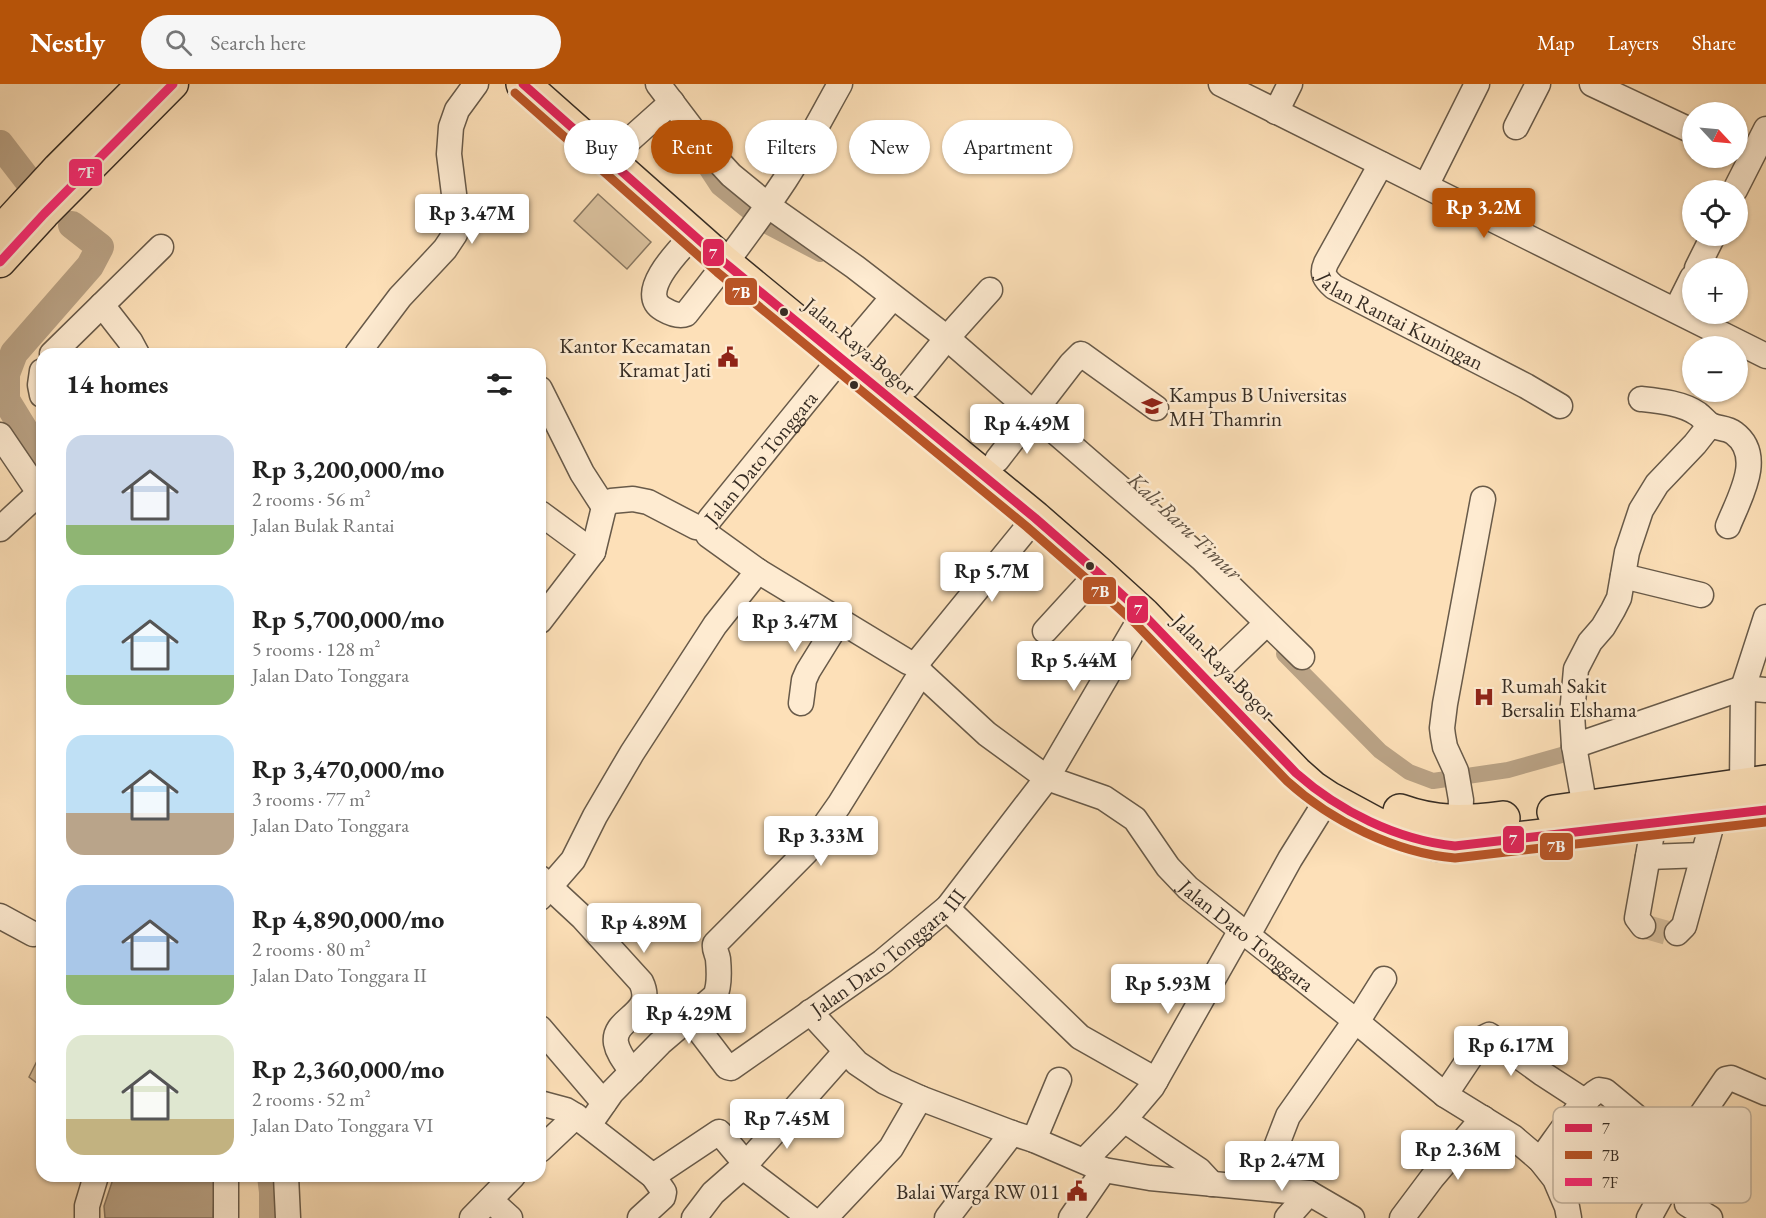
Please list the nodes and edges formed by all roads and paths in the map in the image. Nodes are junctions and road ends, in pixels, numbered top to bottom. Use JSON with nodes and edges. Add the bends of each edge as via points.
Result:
{"nodes":[{"id":1,"x":141,"y":84,"type":"edge"},
{"id":2,"x":173,"y":84,"type":"edge"},
{"id":3,"x":476,"y":84,"type":"edge"},
{"id":4,"x":523,"y":84,"type":"edge"},
{"id":5,"x":555,"y":84,"type":"edge"},
{"id":6,"x":840,"y":84,"type":"edge"},
{"id":7,"x":1221,"y":84,"type":"edge"},
{"id":8,"x":1290,"y":84,"type":"edge"},
{"id":9,"x":1477,"y":84,"type":"edge"},
{"id":10,"x":1538,"y":84,"type":"edge"},
{"id":11,"x":1592,"y":84,"type":"edge"},
{"id":12,"x":664,"y":102,"type":"edge"},
{"id":13,"x":1276,"y":112,"type":"junction"},
{"id":14,"x":597,"y":120,"type":"edge"},
{"id":15,"x":1682,"y":126,"type":"edge"},
{"id":16,"x":1516,"y":127,"type":"dead end"},
{"id":17,"x":639,"y":129,"type":"edge"},
{"id":18,"x":1766,"y":129,"type":"edge"},
{"id":19,"x":107,"y":135,"type":"junction"},
{"id":20,"x":639,"y":154,"type":"edge"},
{"id":21,"x":1751,"y":159,"type":"edge"},
{"id":22,"x":1381,"y":164,"type":"junction"},
{"id":23,"x":1740,"y":180,"type":"edge"},
{"id":24,"x":1426,"y":186,"type":"junction"},
{"id":25,"x":36,"y":207,"type":"junction"},
{"id":26,"x":0,"y":231,"type":"edge"},
{"id":27,"x":749,"y":231,"type":"junction"},
{"id":28,"x":694,"y":234,"type":"junction"},
{"id":29,"x":161,"y":247,"type":"dead end"},
{"id":30,"x":0,"y":262,"type":"edge"},
{"id":31,"x":990,"y":290,"type":"dead end"},
{"id":32,"x":1682,"y":298,"type":"edge"},
{"id":33,"x":890,"y":300,"type":"junction"},
{"id":34,"x":102,"y":305,"type":"junction"},
{"id":35,"x":1676,"y":310,"type":"junction"},
{"id":36,"x":943,"y":344,"type":"junction"},
{"id":37,"x":58,"y":348,"type":"edge"},
{"id":38,"x":134,"y":348,"type":"edge"},
{"id":39,"x":362,"y":348,"type":"edge"},
{"id":40,"x":848,"y":350,"type":"junction"},
{"id":41,"x":1766,"y":356,"type":"edge"},
{"id":42,"x":908,"y":386,"type":"junction"},
{"id":43,"x":1641,"y":399,"type":"dead end"},
{"id":44,"x":546,"y":401,"type":"edge"},
{"id":45,"x":1560,"y":406,"type":"dead end"},
{"id":46,"x":1156,"y":408,"type":"dead end"},
{"id":47,"x":1030,"y":418,"type":"junction"},
{"id":48,"x":1710,"y":425,"type":"junction"},
{"id":49,"x":0,"y":435,"type":"edge"},
{"id":50,"x":982,"y":456,"type":"junction"},
{"id":51,"x":36,"y":488,"type":"edge"},
{"id":52,"x":36,"y":499,"type":"edge"},
{"id":53,"x":1483,"y":499,"type":"dead end"},
{"id":54,"x":604,"y":507,"type":"junction"},
{"id":55,"x":546,"y":517,"type":"edge"},
{"id":56,"x":1035,"y":518,"type":"junction"},
{"id":57,"x":1728,"y":526,"type":"dead end"},
{"id":58,"x":705,"y":528,"type":"junction"},
{"id":59,"x":0,"y":529,"type":"edge"},
{"id":60,"x":593,"y":552,"type":"junction"},
{"id":61,"x":758,"y":571,"type":"junction"},
{"id":62,"x":1098,"y":573,"type":"junction"},
{"id":63,"x":1623,"y":576,"type":"junction"},
{"id":64,"x":1701,"y":595,"type":"dead end"},
{"id":65,"x":546,"y":613,"type":"edge"},
{"id":66,"x":1143,"y":614,"type":"junction"},
{"id":67,"x":1766,"y":617,"type":"edge"},
{"id":68,"x":840,"y":621,"type":"junction"},
{"id":69,"x":1261,"y":628,"type":"junction"},
{"id":70,"x":1045,"y":631,"type":"dead end"},
{"id":71,"x":1302,"y":657,"type":"dead end"},
{"id":72,"x":1223,"y":665,"type":"junction"},
{"id":73,"x":919,"y":669,"type":"junction"},
{"id":74,"x":1748,"y":696,"type":"edge"},
{"id":75,"x":801,"y":703,"type":"dead end"},
{"id":76,"x":1575,"y":753,"type":"junction"},
{"id":77,"x":1047,"y":778,"type":"junction"},
{"id":78,"x":1754,"y":784,"type":"edge"},
{"id":79,"x":1328,"y":798,"type":"junction"},
{"id":80,"x":1585,"y":808,"type":"junction"},
{"id":81,"x":1766,"y":810,"type":"edge"},
{"id":82,"x":1461,"y":811,"type":"junction"},
{"id":83,"x":1714,"y":816,"type":"junction"},
{"id":84,"x":1654,"y":822,"type":"junction"},
{"id":85,"x":1703,"y":855,"type":"junction"},
{"id":86,"x":1648,"y":857,"type":"junction"},
{"id":87,"x":546,"y":885,"type":"edge"},
{"id":88,"x":546,"y":891,"type":"edge"},
{"id":89,"x":948,"y":907,"type":"junction"},
{"id":90,"x":0,"y":916,"type":"edge"},
{"id":91,"x":1643,"y":926,"type":"dead end"},
{"id":92,"x":1244,"y":933,"type":"junction"},
{"id":93,"x":1677,"y":933,"type":"dead end"},
{"id":94,"x":33,"y":934,"type":"dead end"},
{"id":95,"x":1384,"y":978,"type":"dead end"},
{"id":96,"x":810,"y":1012,"type":"junction"},
{"id":97,"x":689,"y":1017,"type":"junction"},
{"id":98,"x":1356,"y":1021,"type":"junction"},
{"id":99,"x":546,"y":1035,"type":"edge"},
{"id":100,"x":846,"y":1052,"type":"junction"},
{"id":101,"x":632,"y":1072,"type":"junction"},
{"id":102,"x":1059,"y":1080,"type":"dead end"},
{"id":103,"x":1156,"y":1080,"type":"junction"},
{"id":104,"x":1766,"y":1093,"type":"edge"},
{"id":105,"x":1444,"y":1095,"type":"junction"},
{"id":106,"x":920,"y":1098,"type":"junction"},
{"id":107,"x":1586,"y":1102,"type":"junction"},
{"id":108,"x":604,"y":1103,"type":"junction"},
{"id":109,"x":546,"y":1105,"type":"edge"},
{"id":110,"x":1582,"y":1107,"type":"edge"},
{"id":111,"x":1624,"y":1107,"type":"edge"},
{"id":112,"x":1707,"y":1107,"type":"edge"},
{"id":113,"x":1483,"y":1118,"type":"junction"},
{"id":114,"x":1124,"y":1120,"type":"junction"},
{"id":115,"x":582,"y":1121,"type":"junction"},
{"id":116,"x":1023,"y":1137,"type":"junction"},
{"id":117,"x":1553,"y":1144,"type":"edge"},
{"id":118,"x":546,"y":1146,"type":"edge"},
{"id":119,"x":1540,"y":1160,"type":"junction"},
{"id":120,"x":1095,"y":1165,"type":"junction"},
{"id":121,"x":745,"y":1166,"type":"junction"},
{"id":122,"x":653,"y":1176,"type":"junction"},
{"id":123,"x":1553,"y":1176,"type":"edge"},
{"id":124,"x":94,"y":1182,"type":"edge"},
{"id":125,"x":226,"y":1182,"type":"edge"},
{"id":126,"x":288,"y":1182,"type":"edge"},
{"id":127,"x":507,"y":1182,"type":"edge"},
{"id":128,"x":1212,"y":1184,"type":"junction"},
{"id":129,"x":1274,"y":1189,"type":"junction"},
{"id":130,"x":1309,"y":1193,"type":"junction"},
{"id":131,"x":490,"y":1200,"type":"junction"},
{"id":132,"x":1566,"y":1203,"type":"edge"},
{"id":133,"x":1657,"y":1203,"type":"edge"},
{"id":134,"x":1687,"y":1203,"type":"edge"},
{"id":135,"x":1344,"y":1216,"type":"edge"},
{"id":136,"x":87,"y":1218,"type":"edge"},
{"id":137,"x":226,"y":1218,"type":"edge"},
{"id":138,"x":288,"y":1218,"type":"edge"},
{"id":139,"x":472,"y":1218,"type":"edge"},
{"id":140,"x":510,"y":1218,"type":"edge"},
{"id":141,"x":640,"y":1218,"type":"edge"},
{"id":142,"x":694,"y":1218,"type":"edge"},
{"id":143,"x":810,"y":1218,"type":"edge"},
{"id":144,"x":825,"y":1218,"type":"edge"},
{"id":145,"x":947,"y":1218,"type":"edge"},
{"id":146,"x":1071,"y":1218,"type":"edge"},
{"id":147,"x":1287,"y":1218,"type":"edge"},
{"id":148,"x":1402,"y":1218,"type":"edge"},
{"id":149,"x":1569,"y":1218,"type":"edge"},
{"id":150,"x":1649,"y":1218,"type":"edge"},
{"id":151,"x":1710,"y":1218,"type":"edge"}],
"edges":[{"from":1,"to":19,"type":"main road"},
{"from":2,"to":19,"type":"main road"},
{"from":3,"to":39,"type":"street","via":[[450,127],[449,154],[457,218],[454,234]]},
{"from":4,"to":28,"type":"highway","name":"Jalan Raya Bogor"},
{"from":5,"to":14,"type":"highway","name":"Jalan Raya Bogor"},
{"from":6,"to":27,"type":"street","via":[[786,179]]},
{"from":7,"to":13,"type":"street"},
{"from":8,"to":13,"type":"street"},
{"from":9,"to":24,"type":"street"},
{"from":10,"to":16,"type":"street"},
{"from":11,"to":15,"type":"street"},
{"from":12,"to":17,"type":"street"},
{"from":12,"to":27,"type":"street","via":[[731,175]]},
{"from":13,"to":22,"type":"street"},
{"from":18,"to":21,"type":"street"},
{"from":19,"to":25,"type":"main road"},
{"from":20,"to":27,"type":"highway","name":"Jalan Raya Bogor"},
{"from":21,"to":23,"type":"street"},
{"from":22,"to":24,"type":"street"},
{"from":22,"to":45,"type":"street","name":"Jalan Rantai Kuningan","via":[[1326,263],[1326,279],[1334,287]]},
{"from":24,"to":35,"type":"street"},
{"from":25,"to":26,"type":"main road"},
{"from":25,"to":30,"type":"main road"},
{"from":27,"to":28,"type":"highway","name":"Jalan Raya Bogor"},
{"from":27,"to":28,"type":"street","via":[[686,314],[679,316],[661,308],[654,290]]},
{"from":27,"to":33,"type":"street"},
{"from":27,"to":40,"type":"highway","name":"Jalan Raya Bogor"},
{"from":29,"to":34,"type":"street"},
{"from":31,"to":36,"type":"street"},
{"from":32,"to":35,"type":"street"},
{"from":33,"to":36,"type":"street"},
{"from":33,"to":40,"type":"street","name":"Jalan Dato Tonggara"},
{"from":34,"to":37,"type":"street"},
{"from":34,"to":38,"type":"street"},
{"from":35,"to":41,"type":"street"},
{"from":36,"to":42,"type":"street"},
{"from":36,"to":47,"type":"street"},
{"from":40,"to":42,"type":"highway","name":"Jalan Raya Bogor"},
{"from":40,"to":50,"type":"highway","name":"Jalan Raya Bogor"},
{"from":40,"to":58,"type":"street","name":"Jalan Dato Tonggara"},
{"from":42,"to":50,"type":"highway","name":"Jalan Raya Bogor"},
{"from":43,"to":48,"type":"street","via":[[1687,408]]},
{"from":44,"to":54,"type":"street"},
{"from":46,"to":47,"type":"street","via":[[1081,354]]},
{"from":47,"to":50,"type":"street"},
{"from":47,"to":69,"type":"street","via":[[1202,559]]},
{"from":48,"to":57,"type":"street","via":[[1728,428],[1742,440],[1748,453],[1747,478]]},
{"from":48,"to":63,"type":"street","via":[[1647,499],[1627,552]]},
{"from":49,"to":51,"type":"street"},
{"from":50,"to":56,"type":"highway","name":"Jalan Raya Bogor"},
{"from":50,"to":72,"type":"highway","name":"Jalan Raya Bogor","via":[[1156,597]]},
{"from":52,"to":59,"type":"street"},
{"from":53,"to":82,"type":"street","via":[[1442,728],[1445,747],[1456,771]]},
{"from":54,"to":58,"type":"street","via":[[611,501],[648,502]]},
{"from":54,"to":60,"type":"street"},
{"from":55,"to":60,"type":"street"},
{"from":56,"to":62,"type":"highway","name":"Jalan Raya Bogor"},
{"from":56,"to":73,"type":"street"},
{"from":58,"to":61,"type":"street","name":"Jalan Dato Tonggara","via":[[708,535]]},
{"from":60,"to":65,"type":"street"},
{"from":61,"to":68,"type":"street","name":"Jalan Dato Tonggara"},
{"from":61,"to":87,"type":"street","via":[[715,625],[632,753],[573,860]]},
{"from":62,"to":66,"type":"highway","name":"Jalan Raya Bogor"},
{"from":62,"to":70,"type":"street"},
{"from":63,"to":64,"type":"street"},
{"from":63,"to":76,"type":"street","via":[[1613,610],[1576,669],[1572,714]]},
{"from":66,"to":77,"type":"street","name":"Jalan Dato Tonggara III"},
{"from":66,"to":79,"type":"highway","name":"Jalan Raya Bogor","via":[[1296,773]]},
{"from":67,"to":74,"type":"street"},
{"from":68,"to":73,"type":"street","name":"Jalan Dato Tonggara"},
{"from":68,"to":75,"type":"street","via":[[808,671]]},
{"from":69,"to":71,"type":"street"},
{"from":69,"to":72,"type":"street"},
{"from":72,"to":82,"type":"highway","name":"Jalan Raya Bogor","via":[[1309,754],[1344,783],[1408,814],[1432,820]]},
{"from":73,"to":77,"type":"street","name":"Jalan Dato Tonggara","via":[[987,734]]},
{"from":73,"to":97,"type":"street","via":[[806,852],[715,944],[717,993]]},
{"from":74,"to":76,"type":"street"},
{"from":74,"to":78,"type":"street"},
{"from":76,"to":80,"type":"street"},
{"from":77,"to":89,"type":"street","name":"Jalan Dato Tonggara III"},
{"from":77,"to":92,"type":"street","name":"Jalan Dato Tonggara","via":[[1104,798],[1135,819],[1168,867],[1188,888]]},
{"from":78,"to":80,"type":"highway","name":"Jalan Raya Bogor"},
{"from":79,"to":84,"type":"highway","name":"Jalan Raya Bogor","via":[[1402,834],[1455,846]]},
{"from":79,"to":92,"type":"street"},
{"from":80,"to":82,"type":"highway","name":"Jalan Raya Bogor"},
{"from":81,"to":83,"type":"highway","name":"Jalan Raya Bogor"},
{"from":83,"to":84,"type":"highway","name":"Jalan Raya Bogor"},
{"from":83,"to":85,"type":"street"},
{"from":84,"to":86,"type":"street"},
{"from":85,"to":86,"type":"street"},
{"from":85,"to":93,"type":"street","via":[[1683,926]]},
{"from":86,"to":91,"type":"street","via":[[1637,918]]},
{"from":88,"to":101,"type":"street","via":[[607,944],[641,982],[645,1000],[616,1034],[618,1051]]},
{"from":89,"to":96,"type":"street","name":"Jalan Dato Tonggara III","via":[[882,962]]},
{"from":89,"to":103,"type":"street","via":[[1080,1037]]},
{"from":90,"to":94,"type":"street"},
{"from":92,"to":98,"type":"street","name":"Jalan Dato Tonggara"},
{"from":92,"to":103,"type":"street"},
{"from":95,"to":98,"type":"street"},
{"from":96,"to":97,"type":"street","via":[[729,1068]]},
{"from":96,"to":100,"type":"street","name":"Jalan Dato Tonggara III"},
{"from":97,"to":101,"type":"street"},
{"from":98,"to":105,"type":"street","name":"Jalan Dato Tonggara"},
{"from":98,"to":129,"type":"street","via":[[1288,1116],[1275,1147]]},
{"from":99,"to":108,"type":"street"},
{"from":100,"to":106,"type":"street","name":"Jalan Dato Tonggara III","via":[[885,1082]]},
{"from":100,"to":121,"type":"street"},
{"from":101,"to":108,"type":"street"},
{"from":102,"to":116,"type":"street"},
{"from":103,"to":114,"type":"street"},
{"from":104,"to":112,"type":"street","via":[[1726,1079]]},
{"from":105,"to":107,"type":"street","via":[[1489,1035]]},
{"from":105,"to":113,"type":"street","name":"Jalan Dato Tonggara"},
{"from":106,"to":116,"type":"street","name":"Jalan Dato Tonggara III"},
{"from":106,"to":144,"type":"street","via":[[891,1148]]},
{"from":107,"to":110,"type":"street"},
{"from":107,"to":111,"type":"street","via":[[1597,1091],[1605,1091]]},
{"from":108,"to":115,"type":"street"},
{"from":109,"to":115,"type":"street","via":[[566,1110]]},
{"from":113,"to":119,"type":"street","name":"Jalan Dato Tonggara"},
{"from":113,"to":148,"type":"street"},
{"from":114,"to":120,"type":"street"},
{"from":114,"to":128,"type":"street","via":[[1199,1170]]},
{"from":115,"to":118,"type":"street"},
{"from":115,"to":122,"type":"street"},
{"from":116,"to":120,"type":"street","name":"Jalan Dato Tonggara III"},
{"from":116,"to":145,"type":"street"},
{"from":117,"to":119,"type":"street"},
{"from":119,"to":123,"type":"street","name":"Jalan Dato Tonggara"},
{"from":120,"to":128,"type":"street","name":"Jalan Dato Tonggara III","via":[[1150,1178]]},
{"from":120,"to":146,"type":"street"},
{"from":121,"to":122,"type":"street","via":[[719,1132]]},
{"from":121,"to":142,"type":"street","via":[[713,1194]]},
{"from":121,"to":143,"type":"street"},
{"from":122,"to":141,"type":"street","via":[[664,1194]]},
{"from":124,"to":136,"type":"street"},
{"from":125,"to":137,"type":"street"},
{"from":126,"to":138,"type":"street"},
{"from":127,"to":131,"type":"street"},
{"from":128,"to":129,"type":"street","name":"Jalan Dato Tonggara III"},
{"from":129,"to":130,"type":"street","name":"Jalan Dato Tonggara III"},
{"from":130,"to":135,"type":"street"},
{"from":130,"to":147,"type":"street"},
{"from":131,"to":139,"type":"street"},
{"from":131,"to":140,"type":"street"},
{"from":132,"to":149,"type":"street","name":"Jalan Dato Tonggara"},
{"from":133,"to":150,"type":"street"},
{"from":134,"to":151,"type":"street"}]}
